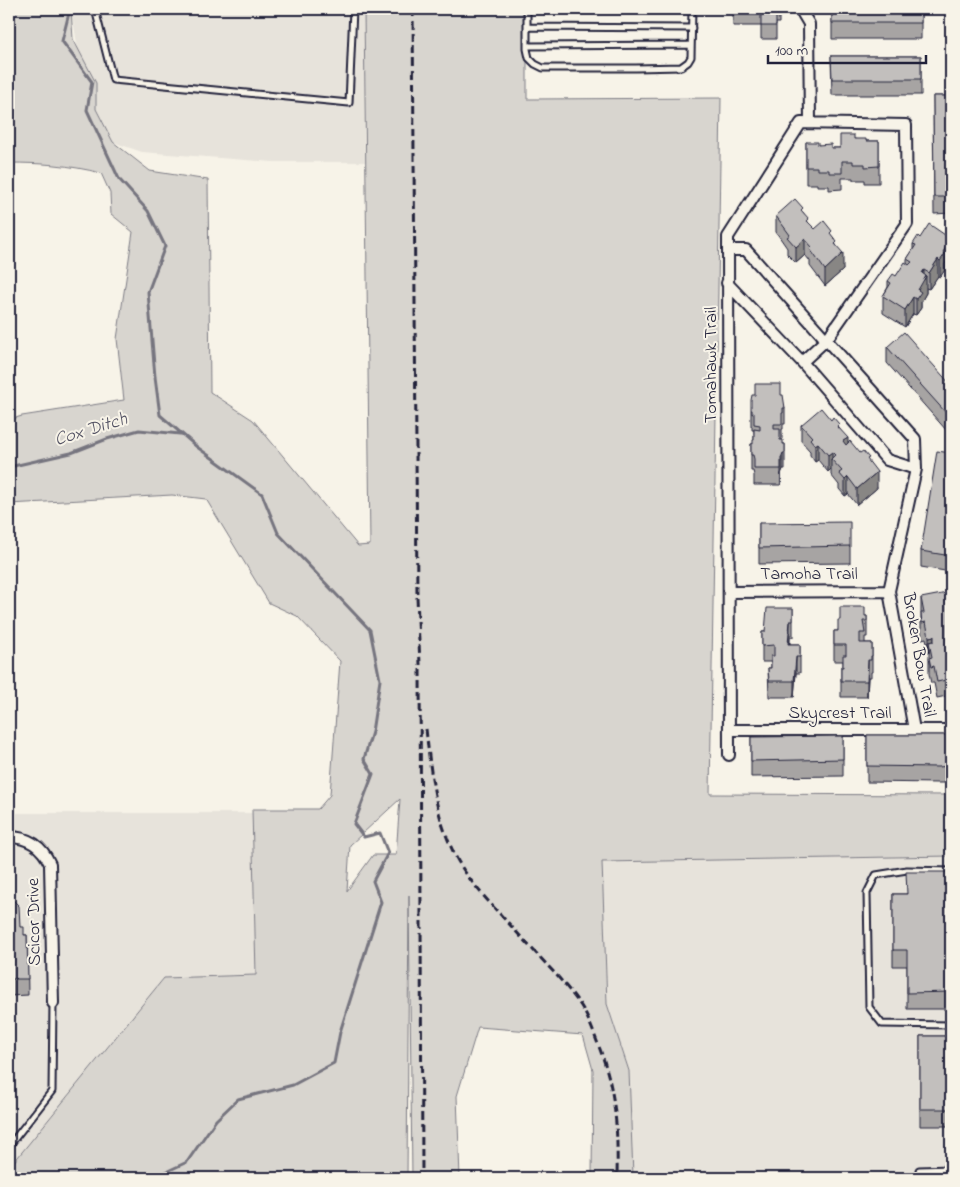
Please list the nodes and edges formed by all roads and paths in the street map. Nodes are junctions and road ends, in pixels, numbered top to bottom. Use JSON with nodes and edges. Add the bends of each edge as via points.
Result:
{"nodes":[{"id":1,"x":95,"y":9,"type":"edge"},
{"id":2,"x":353,"y":9,"type":"edge"},
{"id":3,"x":527,"y":9,"type":"edge"},
{"id":4,"x":692,"y":9,"type":"edge"},
{"id":5,"x":800,"y":9,"type":"edge"},
{"id":6,"x":527,"y":27,"type":"junction"},
{"id":7,"x":692,"y":28,"type":"junction"},
{"id":8,"x":691,"y":45,"type":"junction"},
{"id":9,"x":527,"y":46,"type":"junction"},
{"id":10,"x":810,"y":123,"type":"junction"},
{"id":11,"x":728,"y":250,"type":"junction"},
{"id":12,"x":727,"y":283,"type":"junction"},
{"id":13,"x":827,"y":339,"type":"junction"},
{"id":14,"x":802,"y":362,"type":"junction"},
{"id":15,"x":916,"y":469,"type":"junction"},
{"id":16,"x":889,"y":590,"type":"junction"},
{"id":17,"x":728,"y":592,"type":"junction"},
{"id":18,"x":729,"y":730,"type":"junction"},
{"id":19,"x":914,"y":730,"type":"junction"},
{"id":20,"x":951,"y":730,"type":"edge"},
{"id":21,"x":729,"y":755,"type":"dead end"},
{"id":22,"x":9,"y":837,"type":"edge"},
{"id":23,"x":951,"y":871,"type":"edge"},
{"id":24,"x":53,"y":1003,"type":"joint"},
{"id":25,"x":951,"y":1025,"type":"edge"},
{"id":26,"x":9,"y":1146,"type":"edge"},
{"id":27,"x":951,"y":1169,"type":"edge"},
{"id":28,"x":919,"y":1170,"type":"dead end"}],
"edges":[{"from":1,"to":2,"type":"lane","via":[[113,80],[349,103]]},
{"from":3,"to":6,"type":"lane"},
{"from":4,"to":7,"type":"lane"},
{"from":5,"to":10,"type":"street","via":[[809,24]]},
{"from":6,"to":7,"type":"lane"},
{"from":6,"to":9,"type":"lane"},
{"from":7,"to":8,"type":"lane"},
{"from":8,"to":9,"type":"lane"},
{"from":8,"to":9,"type":"lane","via":[[691,57],[680,67],[636,68],[543,68],[529,58]]},
{"from":10,"to":11,"type":"street","name":"Tomahawk Trail","via":[[801,123],[728,237]]},
{"from":10,"to":13,"type":"street","via":[[906,125],[907,224]]},
{"from":11,"to":12,"type":"street","name":"Tomahawk Trail"},
{"from":11,"to":13,"type":"street","name":"Broken Bow Trail","via":[[746,250]]},
{"from":12,"to":14,"type":"street"},
{"from":12,"to":17,"type":"street","name":"Tomahawk Trail"},
{"from":13,"to":14,"type":"street"},
{"from":13,"to":15,"type":"street","name":"Broken Bow Trail","via":[[915,439]]},
{"from":14,"to":15,"type":"street","via":[[887,460]]},
{"from":15,"to":16,"type":"street","name":"Broken Bow Trail"},
{"from":16,"to":17,"type":"street","name":"Tamoha Trail"},
{"from":16,"to":19,"type":"street","name":"Broken Bow Trail"},
{"from":17,"to":18,"type":"street","name":"Tomahawk Trail"},
{"from":18,"to":19,"type":"street","name":"Skycrest Trail"},
{"from":18,"to":21,"type":"street","name":"Tomahawk Trail"},
{"from":19,"to":20,"type":"street","name":"Skycrest Trail"},
{"from":22,"to":24,"type":"street","name":"Scicor Drive","via":[[33,843],[50,864]]},
{"from":23,"to":25,"type":"lane","via":[[907,870],[876,875],[866,893],[869,1008],[882,1024]]},
{"from":24,"to":26,"type":"lane","via":[[52,1091]]},
{"from":27,"to":28,"type":"lane"}]}
